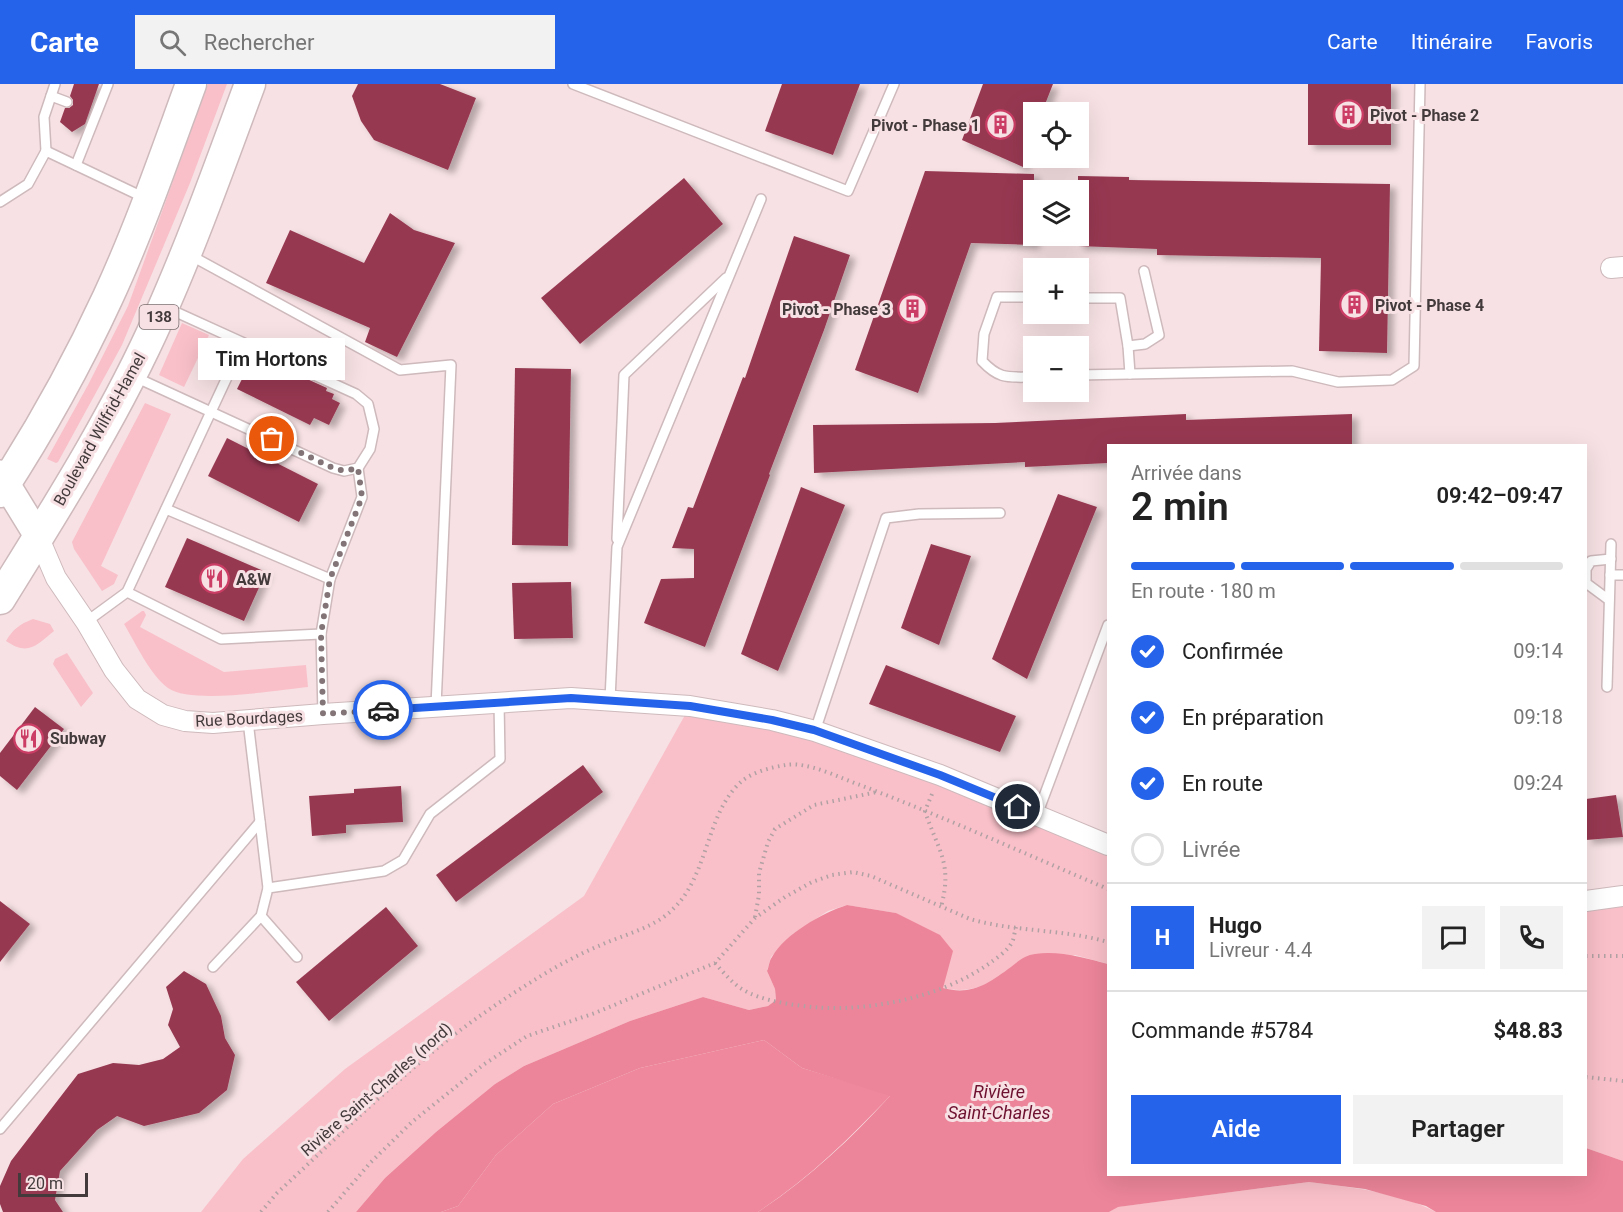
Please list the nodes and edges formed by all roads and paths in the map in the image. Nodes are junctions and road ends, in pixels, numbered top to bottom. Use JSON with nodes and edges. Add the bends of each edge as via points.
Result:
{"nodes":[{"id":1,"x":56,"y":84,"type":"edge"},
{"id":2,"x":191,"y":84,"type":"edge"},
{"id":3,"x":250,"y":84,"type":"edge"},
{"id":4,"x":573,"y":84,"type":"edge"},
{"id":5,"x":894,"y":84,"type":"edge"},
{"id":6,"x":1420,"y":84,"type":"edge"},
{"id":7,"x":103,"y":89,"type":"edge"},
{"id":8,"x":51,"y":96,"type":"junction"},
{"id":9,"x":68,"y":102,"type":"dead end"},
{"id":10,"x":46,"y":151,"type":"junction"},
{"id":11,"x":76,"y":165,"type":"junction"},
{"id":12,"x":148,"y":199,"type":"junction"},
{"id":13,"x":761,"y":199,"type":"dead end"},
{"id":14,"x":0,"y":202,"type":"edge"},
{"id":15,"x":186,"y":253,"type":"junction"},
{"id":16,"x":1144,"y":272,"type":"dead end"},
{"id":17,"x":729,"y":275,"type":"junction"},
{"id":18,"x":1023,"y":297,"type":"edge"},
{"id":19,"x":1089,"y":298,"type":"edge"},
{"id":20,"x":163,"y":306,"type":"junction"},
{"id":21,"x":243,"y":343,"type":"junction"},
{"id":22,"x":1128,"y":346,"type":"junction"},
{"id":23,"x":1131,"y":374,"type":"junction"},
{"id":24,"x":130,"y":375,"type":"junction"},
{"id":25,"x":1089,"y":375,"type":"edge"},
{"id":26,"x":1023,"y":377,"type":"edge"},
{"id":27,"x":212,"y":411,"type":"junction"},
{"id":28,"x":358,"y":468,"type":"junction"},
{"id":29,"x":2,"y":483,"type":"edge"},
{"id":30,"x":166,"y":509,"type":"junction"},
{"id":31,"x":1000,"y":513,"type":"dead end"},
{"id":32,"x":38,"y":536,"type":"junction"},
{"id":33,"x":1611,"y":544,"type":"dead end"},
{"id":34,"x":616,"y":547,"type":"junction"},
{"id":35,"x":1611,"y":559,"type":"junction"},
{"id":36,"x":1587,"y":567,"type":"edge"},
{"id":37,"x":1610,"y":575,"type":"junction"},
{"id":38,"x":1623,"y":575,"type":"edge"},
{"id":39,"x":330,"y":579,"type":"junction"},
{"id":40,"x":1587,"y":584,"type":"edge"},
{"id":41,"x":127,"y":592,"type":"junction"},
{"id":42,"x":0,"y":599,"type":"edge"},
{"id":43,"x":1609,"y":600,"type":"junction"},
{"id":44,"x":86,"y":622,"type":"junction"},
{"id":45,"x":1107,"y":628,"type":"edge"},
{"id":46,"x":321,"y":634,"type":"junction"},
{"id":47,"x":1607,"y":687,"type":"dead end"},
{"id":48,"x":610,"y":700,"type":"junction"},
{"id":49,"x":499,"y":702,"type":"junction"},
{"id":50,"x":436,"y":706,"type":"junction"},
{"id":51,"x":323,"y":714,"type":"junction"},
{"id":52,"x":248,"y":721,"type":"junction"},
{"id":53,"x":814,"y":730,"type":"junction"},
{"id":54,"x":877,"y":792,"type":"junction"},
{"id":55,"x":925,"y":811,"type":"junction"},
{"id":56,"x":1037,"y":815,"type":"junction"},
{"id":57,"x":260,"y":822,"type":"junction"},
{"id":58,"x":1107,"y":845,"type":"edge"},
{"id":59,"x":268,"y":888,"type":"junction"},
{"id":60,"x":1107,"y":889,"type":"edge"},
{"id":61,"x":1623,"y":896,"type":"edge"},
{"id":62,"x":1587,"y":901,"type":"edge"},
{"id":63,"x":941,"y":907,"type":"junction"},
{"id":64,"x":261,"y":916,"type":"junction"},
{"id":65,"x":755,"y":918,"type":"junction"},
{"id":66,"x":1016,"y":927,"type":"junction"},
{"id":67,"x":1107,"y":942,"type":"edge"},
{"id":68,"x":1587,"y":956,"type":"edge"},
{"id":69,"x":1623,"y":956,"type":"edge"},
{"id":70,"x":297,"y":957,"type":"dead end"},
{"id":71,"x":715,"y":963,"type":"junction"},
{"id":72,"x":213,"y":967,"type":"dead end"},
{"id":73,"x":1587,"y":1077,"type":"edge"},
{"id":74,"x":1623,"y":1081,"type":"edge"},
{"id":75,"x":0,"y":1129,"type":"edge"},
{"id":76,"x":261,"y":1212,"type":"edge"},
{"id":77,"x":328,"y":1212,"type":"edge"}],
"edges":[{"from":1,"to":8,"type":"lane"},
{"from":2,"to":12,"type":"main road"},
{"from":3,"to":15,"type":"main road","name":"Boulevard Wilfrid-Hamel","number":"138"},
{"from":4,"to":5,"type":"lane","via":[[849,191]]},
{"from":6,"to":23,"type":"lane","via":[[1414,366],[1392,380],[1338,381],[1292,371]]},
{"from":7,"to":11,"type":"lane"},
{"from":8,"to":9,"type":"lane"},
{"from":8,"to":10,"type":"lane","via":[[44,117]]},
{"from":10,"to":11,"type":"lane"},
{"from":10,"to":14,"type":"lane","via":[[28,184]]},
{"from":11,"to":12,"type":"lane"},
{"from":12,"to":29,"type":"main road","via":[[108,296],[63,385]]},
{"from":13,"to":17,"type":"lane"},
{"from":15,"to":20,"type":"main road","name":"Boulevard Wilfrid-Hamel","number":"138"},
{"from":15,"to":50,"type":"lane","via":[[400,370],[451,365]]},
{"from":16,"to":22,"type":"lane","via":[[1159,335],[1145,344]]},
{"from":17,"to":34,"type":"lane"},
{"from":17,"to":34,"type":"lane","via":[[624,375]]},
{"from":18,"to":26,"type":"lane","via":[[997,297],[984,334],[982,361],[995,374]]},
{"from":19,"to":22,"type":"lane","via":[[1120,298]]},
{"from":20,"to":21,"type":"lane"},
{"from":20,"to":24,"type":"main road","name":"Boulevard Wilfrid-Hamel","number":"138"},
{"from":21,"to":27,"type":"lane"},
{"from":21,"to":28,"type":"lane","via":[[356,394],[368,404],[374,429],[370,449]]},
{"from":22,"to":23,"type":"lane"},
{"from":23,"to":25,"type":"lane"},
{"from":24,"to":27,"type":"lane"},
{"from":24,"to":32,"type":"main road","name":"Boulevard Wilfrid-Hamel","number":"138","via":[[70,487]]},
{"from":27,"to":28,"type":"lane","via":[[333,468]]},
{"from":27,"to":30,"type":"lane"},
{"from":28,"to":39,"type":"lane","via":[[362,497]]},
{"from":29,"to":32,"type":"street"},
{"from":30,"to":39,"type":"lane"},
{"from":30,"to":41,"type":"lane"},
{"from":31,"to":53,"type":"lane","via":[[886,518]]},
{"from":32,"to":42,"type":"main road","name":"Boulevard Wilfrid-Hamel","number":"138"},
{"from":32,"to":44,"type":"street","name":"Rue Bourdages","via":[[56,578]]},
{"from":33,"to":35,"type":"lane"},
{"from":34,"to":48,"type":"lane"},
{"from":35,"to":36,"type":"lane","via":[[1591,561]]},
{"from":35,"to":37,"type":"lane"},
{"from":37,"to":38,"type":"lane"},
{"from":37,"to":43,"type":"lane"},
{"from":39,"to":46,"type":"lane"},
{"from":40,"to":43,"type":"lane"},
{"from":41,"to":44,"type":"lane"},
{"from":41,"to":46,"type":"lane","via":[[221,639]]},
{"from":43,"to":47,"type":"lane"},
{"from":44,"to":52,"type":"street","name":"Rue Bourdages","via":[[114,670],[137,699],[163,716],[213,723]]},
{"from":45,"to":56,"type":"lane"},
{"from":46,"to":51,"type":"lane"},
{"from":48,"to":49,"type":"street","name":"Rue Bourdages"},
{"from":48,"to":53,"type":"street","name":"Rue Bourdages","via":[[690,706]]},
{"from":49,"to":50,"type":"street","name":"Rue Bourdages"},
{"from":49,"to":59,"type":"lane","via":[[500,759],[430,814],[403,860],[384,871]]},
{"from":50,"to":51,"type":"street","name":"Rue Bourdages"},
{"from":51,"to":52,"type":"street","name":"Rue Bourdages"},
{"from":52,"to":57,"type":"lane"},
{"from":53,"to":56,"type":"street","name":"Rue Bourdages"},
{"from":54,"to":55,"type":"path","name":"Rivière Saint-Charles (nord)"},
{"from":54,"to":65,"type":"path","via":[[814,804],[775,829],[759,873]]},
{"from":54,"to":76,"type":"path","name":"Rivière Saint-Charles (nord)","via":[[814,768],[789,764],[743,780],[721,812],[699,869],[674,909],[651,925],[599,945],[537,978],[472,1022],[423,1059]]},
{"from":55,"to":60,"type":"path","name":"Rivière Saint-Charles (nord)"},
{"from":55,"to":63,"type":"path","via":[[946,866]]},
{"from":56,"to":58,"type":"street","name":"Rue Bourdages"},
{"from":57,"to":59,"type":"lane"},
{"from":57,"to":75,"type":"lane"},
{"from":59,"to":64,"type":"lane"},
{"from":61,"to":62,"type":"street"},
{"from":63,"to":65,"type":"path","via":[[853,872],[832,874],[812,882]]},
{"from":63,"to":66,"type":"path","via":[[987,924]]},
{"from":64,"to":70,"type":"lane"},
{"from":64,"to":72,"type":"lane"},
{"from":65,"to":71,"type":"path"},
{"from":66,"to":67,"type":"path"},
{"from":66,"to":71,"type":"path","via":[[1013,941],[1002,954],[962,980],[931,992],[844,1008],[814,1007],[750,994],[734,984]]},
{"from":68,"to":69,"type":"path"},
{"from":71,"to":77,"type":"path","via":[[595,1013],[527,1036],[504,1050],[412,1122]]},
{"from":73,"to":74,"type":"path"}]}
